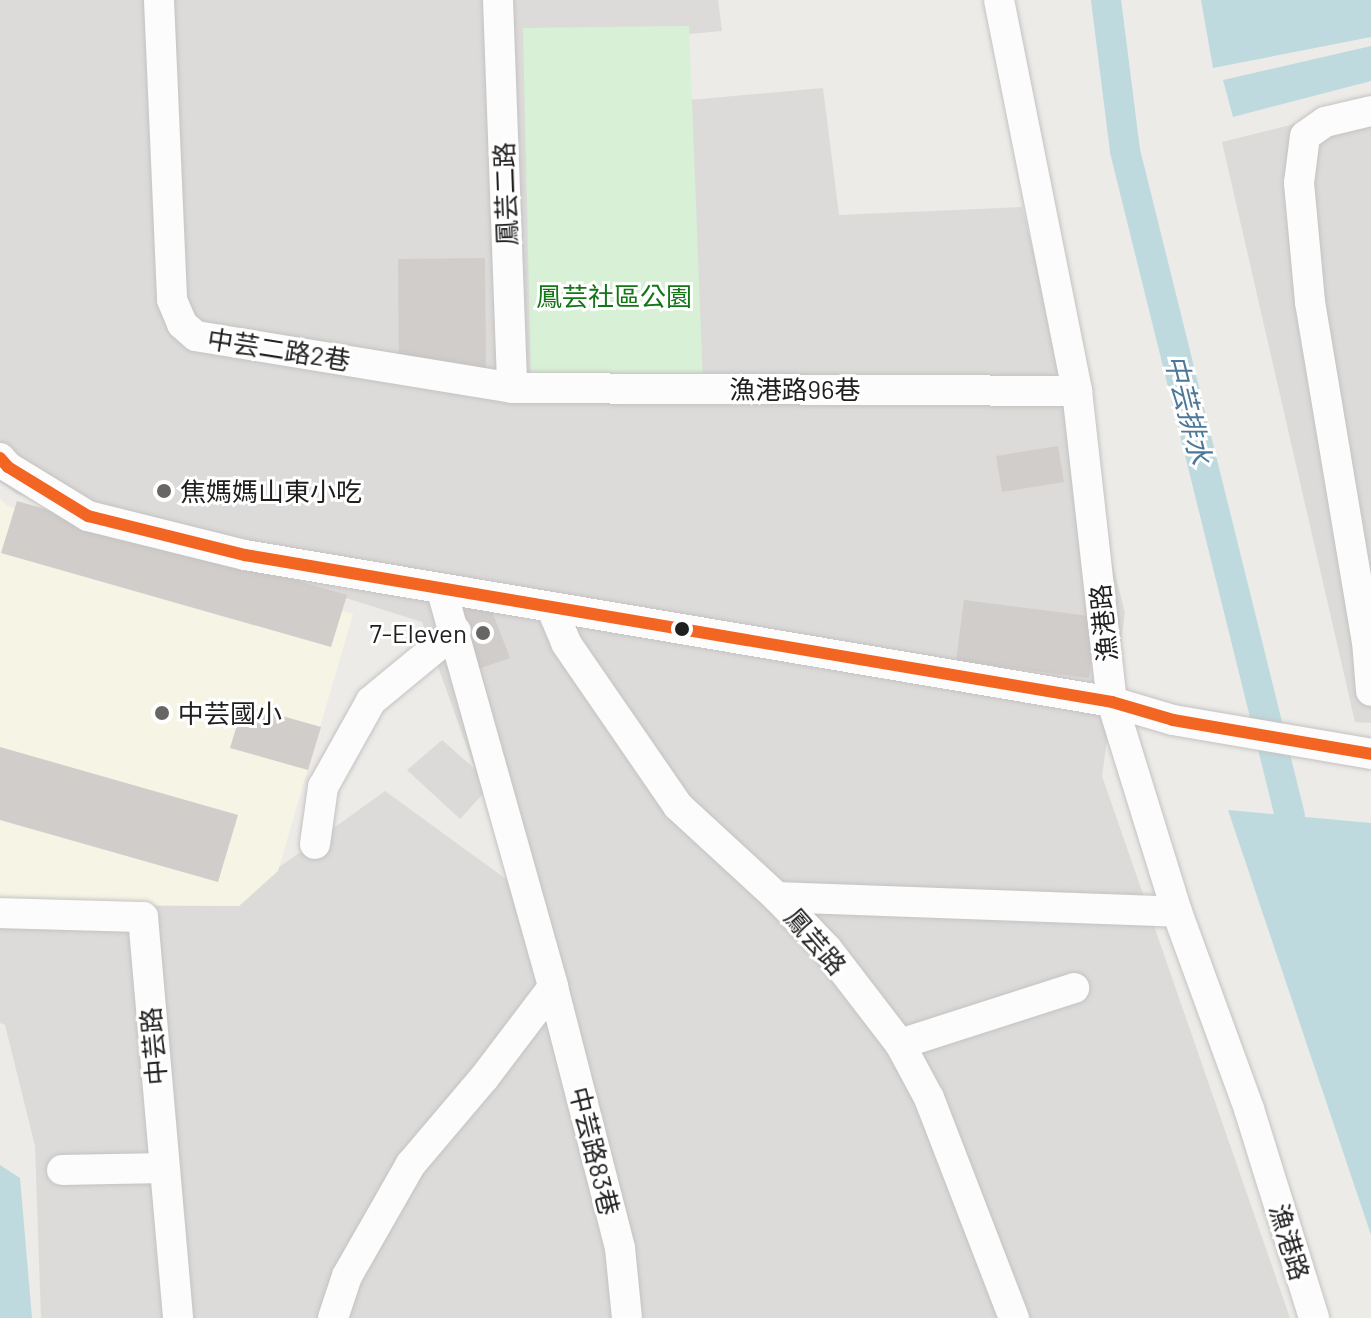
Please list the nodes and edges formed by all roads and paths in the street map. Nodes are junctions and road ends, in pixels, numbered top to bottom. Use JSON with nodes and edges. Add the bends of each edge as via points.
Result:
{"nodes":[{"id":1,"x":159,"y":0,"type":"edge"},
{"id":2,"x":498,"y":0,"type":"edge"},
{"id":3,"x":999,"y":0,"type":"edge"},
{"id":4,"x":1371,"y":111,"type":"edge"},
{"id":5,"x":512,"y":388,"type":"junction"},
{"id":6,"x":1077,"y":391,"type":"junction"},
{"id":7,"x":0,"y":458,"type":"edge"},
{"id":8,"x":442,"y":591,"type":"junction"},
{"id":9,"x":551,"y":607,"type":"junction"},
{"id":10,"x":456,"y":631,"type":"junction"},
{"id":11,"x":1371,"y":691,"type":"edge"},
{"id":12,"x":1112,"y":702,"type":"junction"},
{"id":13,"x":1371,"y":754,"type":"edge"},
{"id":14,"x":315,"y":844,"type":"dead end"},
{"id":15,"x":777,"y":897,"type":"junction"},
{"id":16,"x":1177,"y":912,"type":"junction"},
{"id":17,"x":0,"y":913,"type":"edge"},
{"id":18,"x":553,"y":987,"type":"junction"},
{"id":19,"x":1074,"y":988,"type":"dead end"},
{"id":20,"x":900,"y":1044,"type":"junction"},
{"id":21,"x":163,"y":1168,"type":"junction"},
{"id":22,"x":62,"y":1170,"type":"dead end"},
{"id":23,"x":178,"y":1318,"type":"edge"},
{"id":24,"x":333,"y":1318,"type":"edge"},
{"id":25,"x":627,"y":1318,"type":"edge"},
{"id":26,"x":1014,"y":1318,"type":"edge"},
{"id":27,"x":1314,"y":1318,"type":"edge"}],
"edges":[{"from":1,"to":5,"type":"street","name":"中芸二路2巷","via":[[172,300],[182,324],[196,336]]},
{"from":2,"to":5,"type":"street","name":"鳳芸二路"},
{"from":3,"to":6,"type":"street","name":"漁港路"},
{"from":4,"to":11,"type":"street","via":[[1325,122],[1305,136],[1299,183],[1310,302]]},
{"from":5,"to":6,"type":"street","name":"漁港路96巷"},
{"from":6,"to":12,"type":"street","name":"漁港路"},
{"from":7,"to":8,"type":"street","via":[[88,516],[245,555]]},
{"from":8,"to":9,"type":"street"},
{"from":8,"to":10,"type":"street","name":"中芸路83巷"},
{"from":9,"to":12,"type":"street"},
{"from":9,"to":15,"type":"street","name":"鳳芸路","via":[[566,643],[678,806]]},
{"from":10,"to":14,"type":"street","via":[[371,701],[323,787]]},
{"from":10,"to":18,"type":"street","name":"中芸路83巷"},
{"from":12,"to":13,"type":"street","via":[[1173,720]]},
{"from":12,"to":16,"type":"street","name":"漁港路"},
{"from":15,"to":16,"type":"street"},
{"from":15,"to":20,"type":"street","name":"鳳芸路","via":[[827,949]]},
{"from":16,"to":27,"type":"street","name":"漁港路","via":[[1249,1109]]},
{"from":17,"to":21,"type":"street","name":"中芸路","via":[[143,917]]},
{"from":18,"to":24,"type":"street","via":[[411,1164],[347,1276]]},
{"from":18,"to":25,"type":"street","name":"中芸路83巷","via":[[620,1248]]},
{"from":19,"to":20,"type":"street"},
{"from":20,"to":26,"type":"street","name":"鳳芸路","via":[[929,1098]]},
{"from":21,"to":22,"type":"street"},
{"from":21,"to":23,"type":"street","name":"中芸路"}]}
